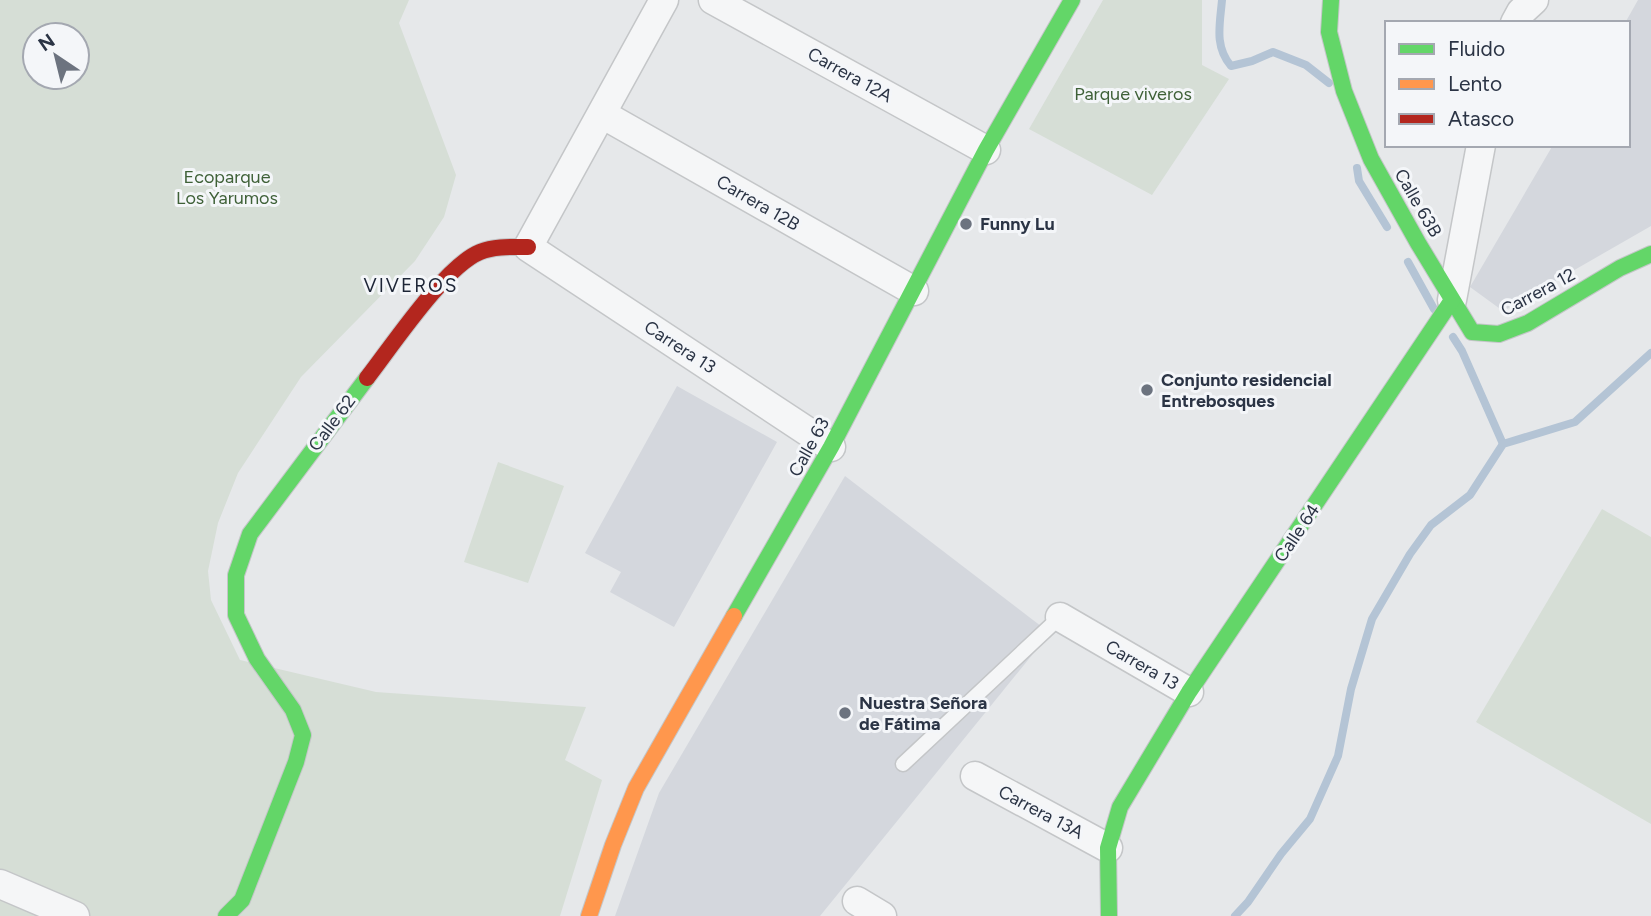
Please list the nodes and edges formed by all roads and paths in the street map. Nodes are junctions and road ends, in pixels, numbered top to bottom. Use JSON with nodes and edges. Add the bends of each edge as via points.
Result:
{"nodes":[{"id":1,"x":664,"y":0,"type":"edge"},
{"id":2,"x":713,"y":0,"type":"edge"},
{"id":3,"x":1072,"y":0,"type":"edge"},
{"id":4,"x":1331,"y":0,"type":"edge"},
{"id":5,"x":1534,"y":0,"type":"edge"},
{"id":6,"x":1517,"y":21,"type":"edge"},
{"id":7,"x":601,"y":114,"type":"junction"},
{"id":8,"x":1481,"y":147,"type":"edge"},
{"id":9,"x":986,"y":150,"type":"junction"},
{"id":10,"x":528,"y":247,"type":"junction"},
{"id":11,"x":1651,"y":254,"type":"edge"},
{"id":12,"x":914,"y":291,"type":"junction"},
{"id":13,"x":1452,"y":300,"type":"junction"},
{"id":14,"x":831,"y":447,"type":"junction"},
{"id":15,"x":1060,"y":617,"type":"joint"},
{"id":16,"x":1189,"y":692,"type":"junction"},
{"id":17,"x":903,"y":764,"type":"dead end"},
{"id":18,"x":975,"y":776,"type":"dead end"},
{"id":19,"x":1108,"y":848,"type":"junction"},
{"id":20,"x":0,"y":884,"type":"edge"},
{"id":21,"x":857,"y":901,"type":"dead end"},
{"id":22,"x":75,"y":916,"type":"edge"},
{"id":23,"x":226,"y":916,"type":"edge"},
{"id":24,"x":589,"y":916,"type":"edge"},
{"id":25,"x":882,"y":916,"type":"edge"},
{"id":26,"x":1109,"y":916,"type":"edge"}],
"edges":[{"from":1,"to":7,"type":"street"},
{"from":2,"to":9,"type":"street","name":"Carrera 12A"},
{"from":3,"to":9,"type":"street","name":"Calle 63"},
{"from":4,"to":13,"type":"street","name":"Calle 63B","via":[[1329,32],[1344,91],[1371,159]]},
{"from":5,"to":6,"type":"street"},
{"from":7,"to":10,"type":"street"},
{"from":7,"to":12,"type":"street","name":"Carrera 12B"},
{"from":8,"to":13,"type":"street","name":"Calle 64"},
{"from":9,"to":12,"type":"street","name":"Calle 63"},
{"from":10,"to":14,"type":"street","name":"Carrera 13"},
{"from":10,"to":23,"type":"street","name":"Calle 62","via":[[494,247],[465,259],[330,425],[250,534],[236,575],[236,615],[303,735],[242,900]]},
{"from":11,"to":13,"type":"street","name":"Carrera 12","via":[[1528,323],[1499,334],[1472,332]]},
{"from":12,"to":14,"type":"street","name":"Calle 63"},
{"from":13,"to":16,"type":"street","name":"Calle 64"},
{"from":14,"to":24,"type":"street","name":"Calle 63","via":[[636,788]]},
{"from":15,"to":16,"type":"street","name":"Carrera 13"},
{"from":15,"to":17,"type":"lane"},
{"from":16,"to":19,"type":"street","name":"Calle 64","via":[[1120,807]]},
{"from":18,"to":19,"type":"street","name":"Carrera 13A"},
{"from":19,"to":26,"type":"street","name":"Calle 64"},
{"from":20,"to":22,"type":"street"},
{"from":21,"to":25,"type":"street"}]}
